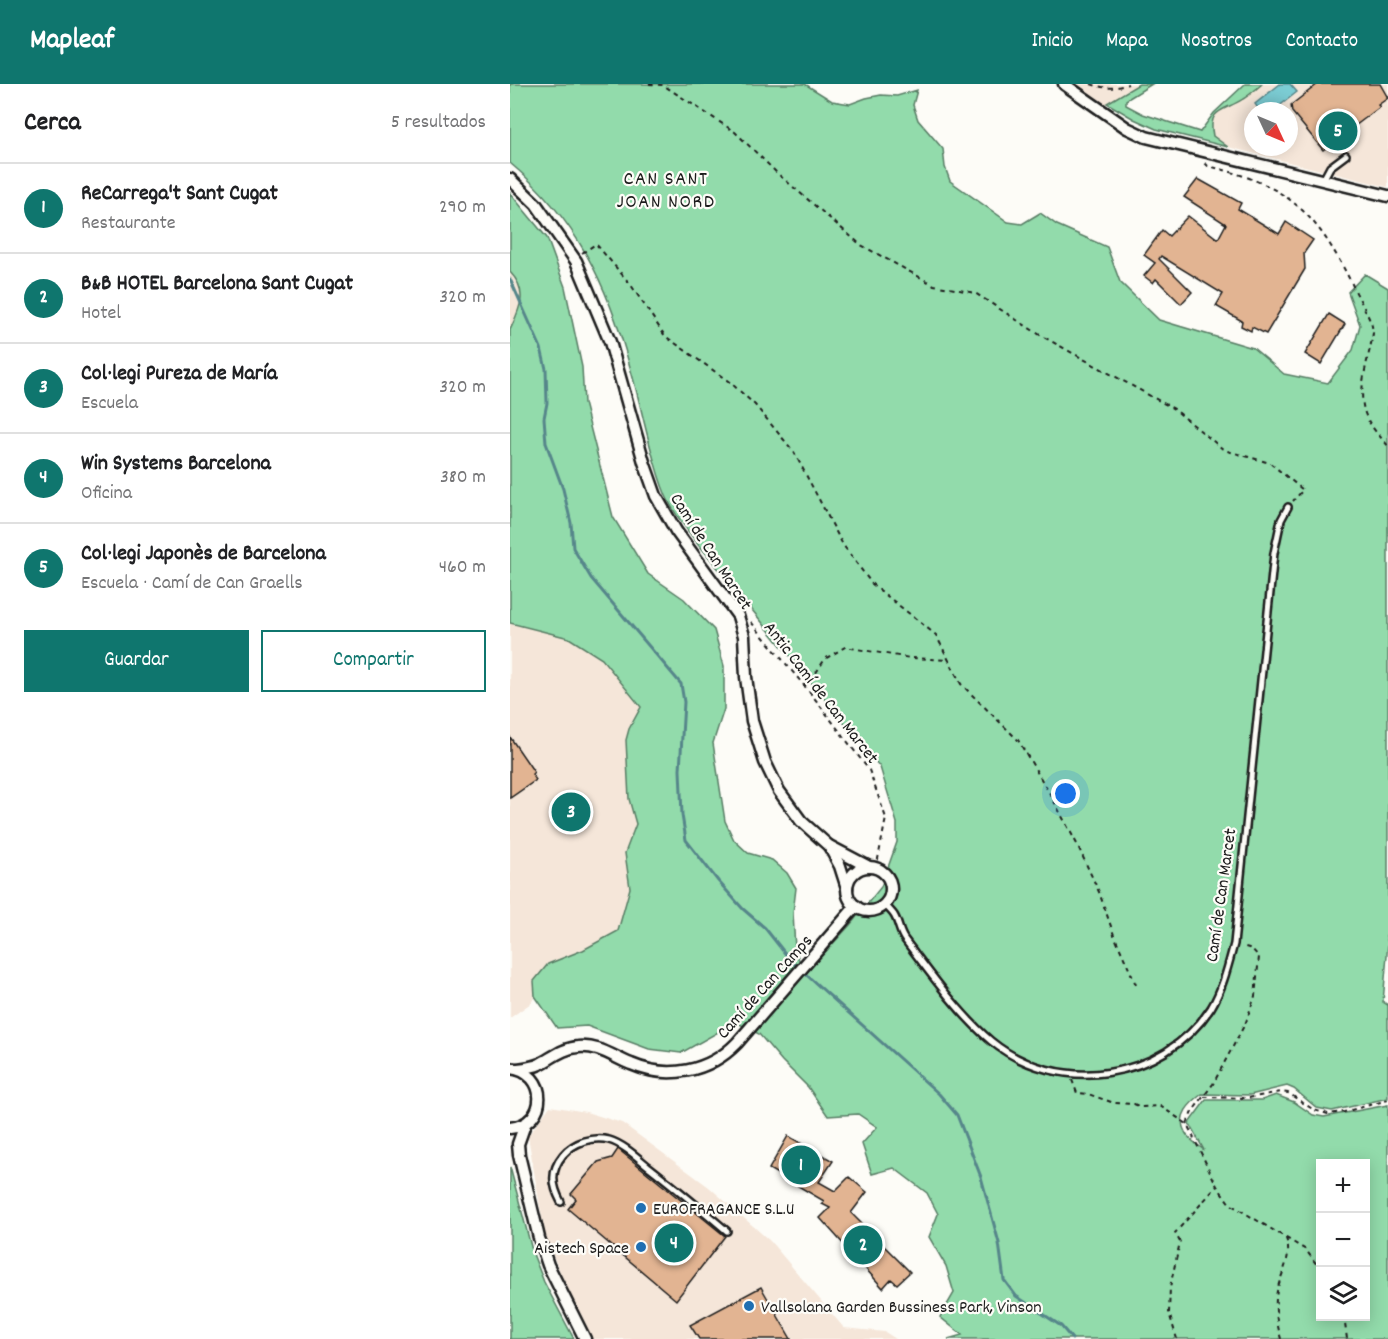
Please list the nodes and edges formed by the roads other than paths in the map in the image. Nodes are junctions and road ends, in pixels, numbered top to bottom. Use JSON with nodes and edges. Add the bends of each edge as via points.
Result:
{"nodes":[{"id":1,"x":1064,"y":84,"type":"edge"},
{"id":2,"x":1346,"y":155,"type":"dead end"},
{"id":3,"x":510,"y":179,"type":"edge"},
{"id":4,"x":1323,"y":180,"type":"junction"},
{"id":5,"x":1388,"y":196,"type":"edge"},
{"id":6,"x":1288,"y":507,"type":"road end"},
{"id":7,"x":829,"y":846,"type":"junction"},
{"id":8,"x":872,"y":867,"type":"junction"},
{"id":9,"x":847,"y":888,"type":"junction"},
{"id":10,"x":885,"y":905,"type":"junction"},
{"id":11,"x":856,"y":906,"type":"junction"},
{"id":12,"x":549,"y":1059,"type":"junction"},
{"id":13,"x":514,"y":1069,"type":"edge"},
{"id":14,"x":538,"y":1087,"type":"junction"},
{"id":15,"x":525,"y":1124,"type":"junction"},
{"id":16,"x":510,"y":1128,"type":"edge"},
{"id":17,"x":510,"y":1138,"type":"edge"},
{"id":18,"x":519,"y":1155,"type":"junction"},
{"id":19,"x":561,"y":1202,"type":"dead end"},
{"id":20,"x":727,"y":1231,"type":"dead end"},
{"id":21,"x":585,"y":1339,"type":"edge"}],
"edges":[{"from":1,"to":4,"type":"street","via":[[1146,137]]},
{"from":2,"to":4,"type":"lane","via":[[1330,167]]},
{"from":3,"to":7,"type":"street","name":"Camí de Can Marcet","via":[[536,204],[574,257],[610,342],[656,496],[676,531],[738,616],[744,636],[752,721],[765,762],[779,791],[801,821]]},
{"from":4,"to":5,"type":"street"},
{"from":6,"to":10,"type":"lane","name":"Camí de Can Marcet","via":[[1274,553],[1234,944],[1221,990],[1185,1038],[1157,1057],[1101,1074],[1071,1075],[1027,1063],[1005,1051],[966,1015],[904,939]]},
{"from":7,"to":8,"type":"street","name":"Camí de Can Marcet"},
{"from":7,"to":9,"type":"street","name":"Camí de Can Marcet"},
{"from":8,"to":9,"type":"street","via":[[854,873]]},
{"from":8,"to":10,"type":"street","via":[[887,874],[892,886]]},
{"from":9,"to":11,"type":"street"},
{"from":10,"to":11,"type":"street","via":[[870,911]]},
{"from":11,"to":12,"type":"street","name":"Camí de Can Camps","via":[[737,1043],[708,1065],[678,1073],[655,1072],[589,1047],[569,1048]]},
{"from":12,"to":13,"type":"street","name":"Camí de Can Camps","via":[[532,1067]]},
{"from":12,"to":14,"type":"street","via":[[543,1065]]},
{"from":13,"to":14,"type":"street","via":[[529,1074]]},
{"from":14,"to":15,"type":"street","via":[[539,1106]]},
{"from":15,"to":16,"type":"street"},
{"from":15,"to":18,"type":"street","via":[[518,1144]]},
{"from":17,"to":18,"type":"street"},
{"from":18,"to":21,"type":"street","via":[[548,1265]]},
{"from":19,"to":20,"type":"lane","via":[[552,1179],[556,1166],[577,1143],[599,1138],[635,1156]]}]}
